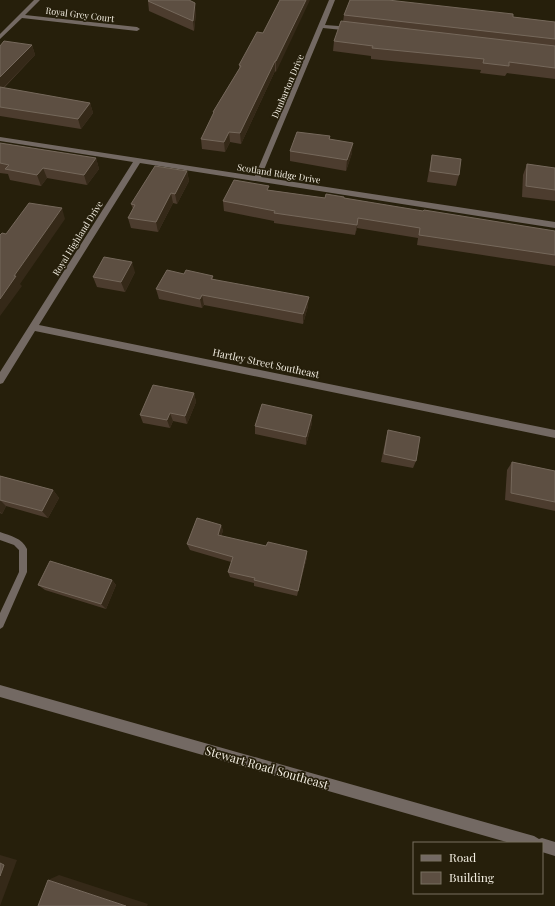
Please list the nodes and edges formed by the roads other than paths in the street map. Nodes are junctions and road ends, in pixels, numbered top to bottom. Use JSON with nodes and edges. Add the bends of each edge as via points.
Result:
{"nodes":[{"id":1,"x":37,"y":0,"type":"edge"},
{"id":2,"x":332,"y":0,"type":"edge"},
{"id":3,"x":21,"y":16,"type":"junction"},
{"id":4,"x":322,"y":26,"type":"junction"},
{"id":5,"x":137,"y":30,"type":"dead end"},
{"id":6,"x":360,"y":30,"type":"edge"},
{"id":7,"x":0,"y":37,"type":"edge"},
{"id":8,"x":0,"y":139,"type":"edge"},
{"id":9,"x":138,"y":160,"type":"junction"},
{"id":10,"x":257,"y":179,"type":"junction"},
{"id":11,"x":555,"y":225,"type":"edge"},
{"id":12,"x":33,"y":327,"type":"junction"},
{"id":13,"x":0,"y":380,"type":"edge"},
{"id":14,"x":555,"y":434,"type":"edge"},
{"id":15,"x":0,"y":536,"type":"edge"},
{"id":16,"x":0,"y":624,"type":"edge"},
{"id":17,"x":0,"y":691,"type":"edge"},
{"id":18,"x":530,"y":842,"type":"edge"},
{"id":19,"x":543,"y":845,"type":"edge"},
{"id":20,"x":555,"y":849,"type":"edge"}],
"edges":[{"from":1,"to":3,"type":"street"},
{"from":2,"to":4,"type":"street","name":"Dunbarton Drive"},
{"from":3,"to":5,"type":"street","name":"Royal Grey Court"},
{"from":3,"to":7,"type":"street"},
{"from":4,"to":6,"type":"street"},
{"from":4,"to":10,"type":"street","name":"Dunbarton Drive"},
{"from":8,"to":9,"type":"street","name":"Scotland Ridge Drive"},
{"from":9,"to":10,"type":"street","name":"Scotland Ridge Drive"},
{"from":9,"to":12,"type":"street","name":"Royal Highland Drive"},
{"from":10,"to":11,"type":"street","name":"Scotland Ridge Drive"},
{"from":12,"to":13,"type":"street"},
{"from":12,"to":14,"type":"street","name":"Hartley Street Southeast"},
{"from":15,"to":16,"type":"lane","via":[[17,542],[23,549],[24,558],[23,572]]},
{"from":17,"to":18,"type":"street","name":"Stewart Road Southeast"},
{"from":19,"to":20,"type":"street"}]}
